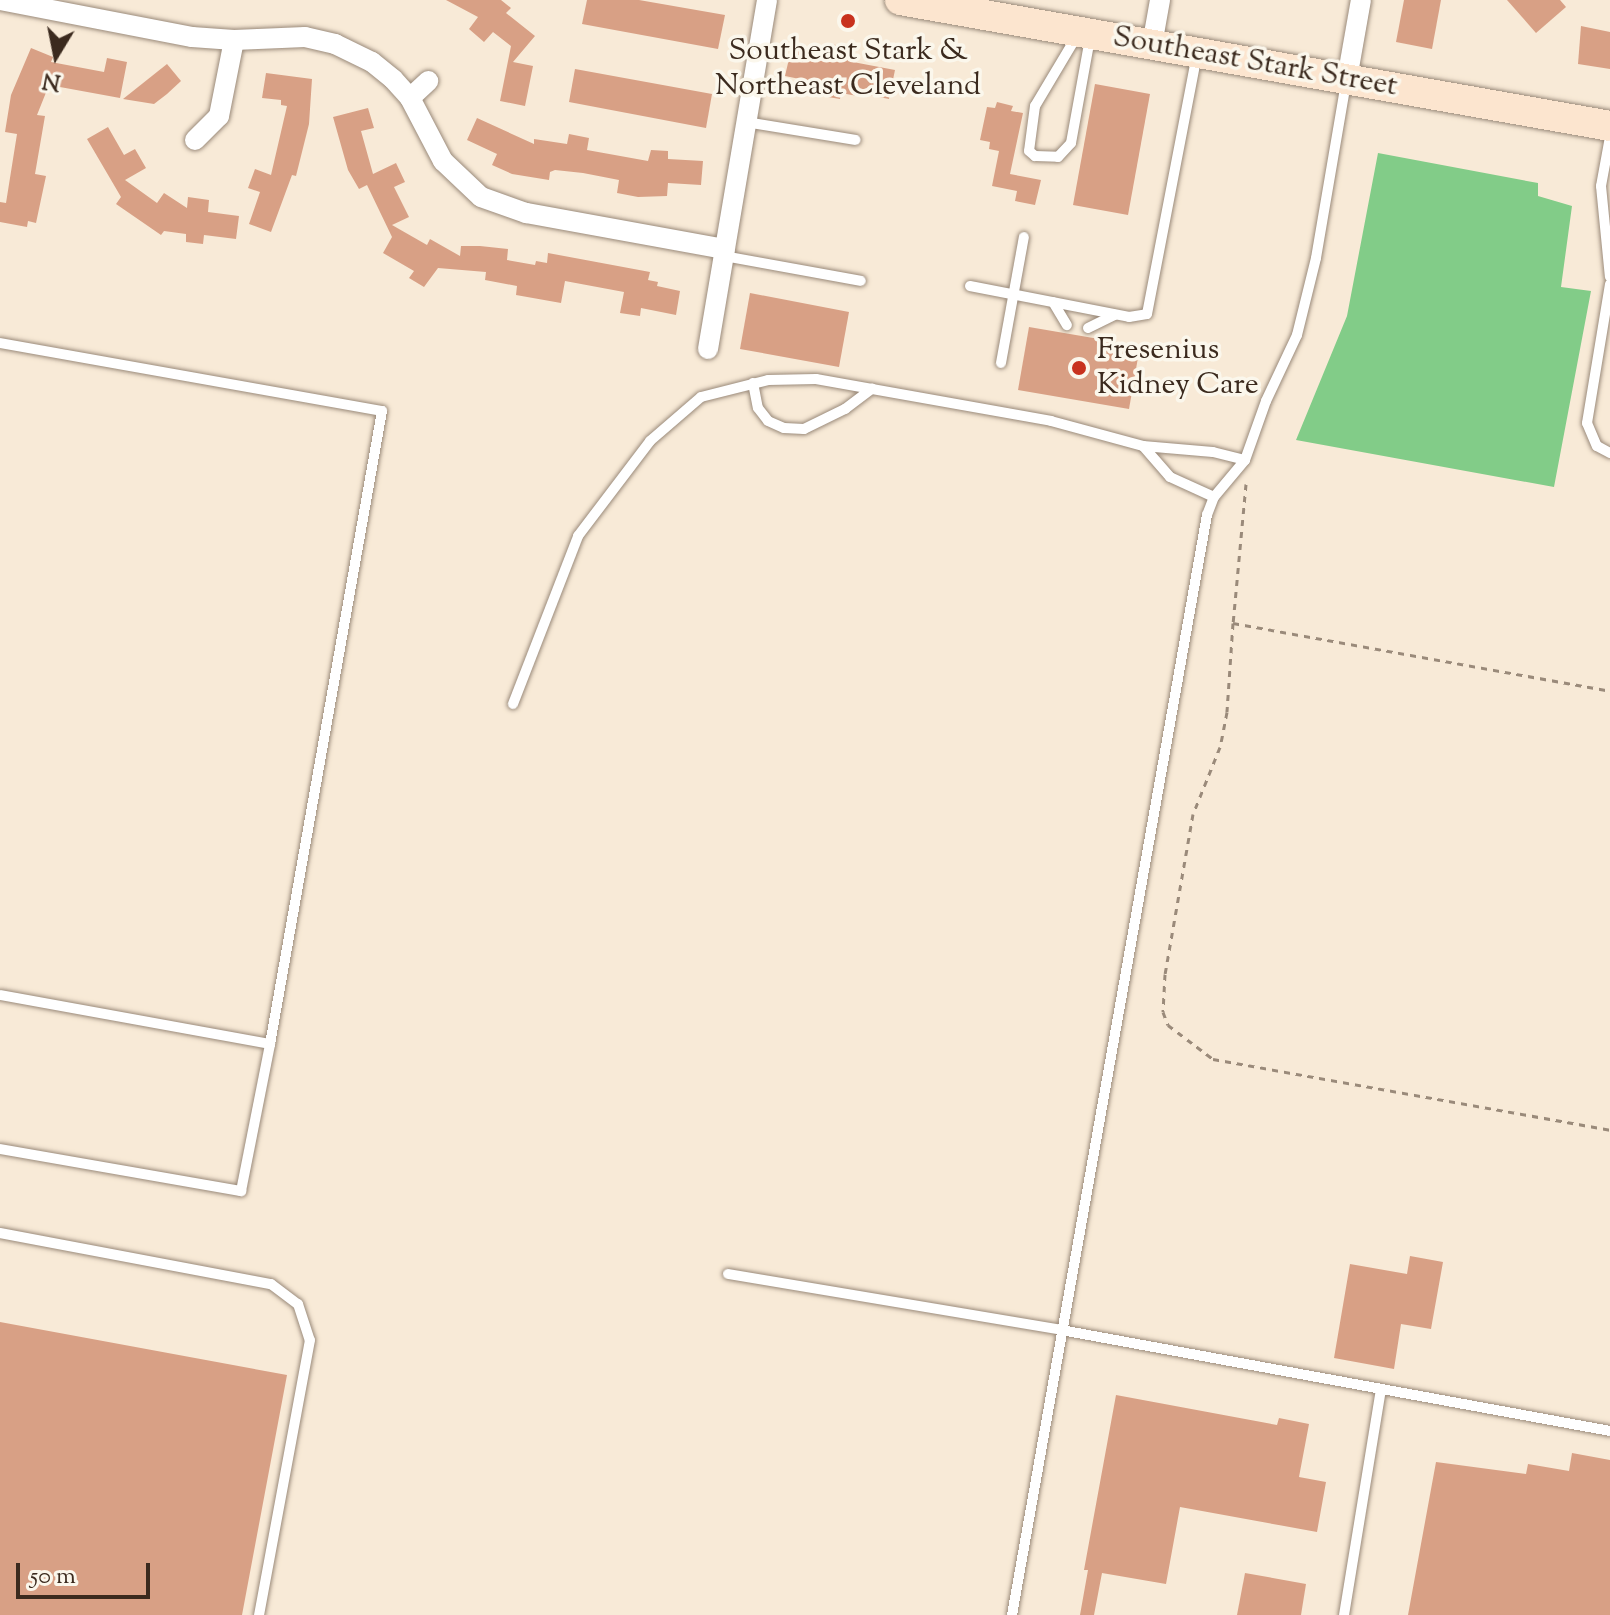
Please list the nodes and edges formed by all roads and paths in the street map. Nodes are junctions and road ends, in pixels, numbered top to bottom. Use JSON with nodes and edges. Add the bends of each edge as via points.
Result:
{"nodes":[{"id":1,"x":0,"y":0,"type":"edge"},
{"id":2,"x":767,"y":0,"type":"edge"},
{"id":3,"x":900,"y":0,"type":"edge"},
{"id":4,"x":1160,"y":0,"type":"edge"},
{"id":5,"x":1361,"y":0,"type":"edge"},
{"id":6,"x":1085,"y":33,"type":"junction"},
{"id":7,"x":234,"y":40,"type":"junction"},
{"id":8,"x":1152,"y":45,"type":"junction"},
{"id":9,"x":1198,"y":53,"type":"junction"},
{"id":10,"x":1347,"y":79,"type":"junction"},
{"id":11,"x":428,"y":81,"type":"dead end"},
{"id":12,"x":410,"y":98,"type":"junction"},
{"id":13,"x":746,"y":122,"type":"junction"},
{"id":14,"x":1610,"y":126,"type":"edge"},
{"id":15,"x":1610,"y":137,"type":"edge"},
{"id":16,"x":195,"y":140,"type":"dead end"},
{"id":17,"x":856,"y":140,"type":"dead end"},
{"id":18,"x":1607,"y":207,"type":"edge"},
{"id":19,"x":1024,"y":237,"type":"dead end"},
{"id":20,"x":724,"y":252,"type":"junction"},
{"id":21,"x":1610,"y":277,"type":"edge"},
{"id":22,"x":861,"y":281,"type":"dead end"},
{"id":23,"x":1610,"y":284,"type":"edge"},
{"id":24,"x":970,"y":286,"type":"dead end"},
{"id":25,"x":1014,"y":293,"type":"junction"},
{"id":26,"x":1053,"y":302,"type":"junction"},
{"id":27,"x":1115,"y":315,"type":"junction"},
{"id":28,"x":1067,"y":325,"type":"dead end"},
{"id":29,"x":1088,"y":328,"type":"dead end"},
{"id":30,"x":0,"y":343,"type":"edge"},
{"id":31,"x":708,"y":349,"type":"dead end"},
{"id":32,"x":1001,"y":363,"type":"dead end"},
{"id":33,"x":753,"y":383,"type":"junction"},
{"id":34,"x":872,"y":389,"type":"junction"},
{"id":35,"x":1143,"y":446,"type":"junction"},
{"id":36,"x":1610,"y":453,"type":"edge"},
{"id":37,"x":1245,"y":460,"type":"junction"},
{"id":38,"x":1214,"y":497,"type":"junction"},
{"id":39,"x":1233,"y":623,"type":"junction"},
{"id":40,"x":1610,"y":691,"type":"edge"},
{"id":41,"x":513,"y":704,"type":"dead end"},
{"id":42,"x":0,"y":995,"type":"edge"},
{"id":43,"x":270,"y":1044,"type":"junction"},
{"id":44,"x":1610,"y":1130,"type":"edge"},
{"id":45,"x":0,"y":1149,"type":"edge"},
{"id":46,"x":0,"y":1233,"type":"edge"},
{"id":47,"x":728,"y":1274,"type":"dead end"},
{"id":48,"x":1061,"y":1330,"type":"junction"},
{"id":49,"x":1381,"y":1389,"type":"junction"},
{"id":50,"x":1610,"y":1431,"type":"edge"},
{"id":51,"x":259,"y":1615,"type":"edge"},
{"id":52,"x":1012,"y":1615,"type":"edge"},
{"id":53,"x":1344,"y":1615,"type":"edge"}],
"edges":[{"from":1,"to":7,"type":"street","via":[[192,37]]},
{"from":2,"to":13,"type":"street"},
{"from":3,"to":6,"type":"main road","name":"Southeast Stark Street"},
{"from":4,"to":8,"type":"street"},
{"from":5,"to":10,"type":"street"},
{"from":6,"to":6,"type":"lane","via":[[1035,106],[1029,151],[1035,156],[1058,157],[1071,143]]},
{"from":6,"to":8,"type":"main road","name":"Southeast Stark Street"},
{"from":7,"to":12,"type":"street","via":[[305,37],[335,44],[372,62]]},
{"from":7,"to":16,"type":"street","via":[[219,116]]},
{"from":8,"to":9,"type":"main road","name":"Southeast Stark Street"},
{"from":9,"to":10,"type":"main road","name":"Southeast Stark Street"},
{"from":9,"to":27,"type":"lane","via":[[1147,314]]},
{"from":10,"to":14,"type":"main road","name":"Southeast Stark Street"},
{"from":10,"to":37,"type":"lane","via":[[1305,309]]},
{"from":11,"to":12,"type":"street"},
{"from":12,"to":20,"type":"street","via":[[443,161],[461,181],[500,206]]},
{"from":13,"to":17,"type":"lane"},
{"from":13,"to":20,"type":"street"},
{"from":15,"to":18,"type":"lane","via":[[1601,186]]},
{"from":18,"to":21,"type":"lane"},
{"from":19,"to":25,"type":"lane"},
{"from":20,"to":22,"type":"lane"},
{"from":20,"to":31,"type":"street"},
{"from":23,"to":36,"type":"lane","via":[[1587,423],[1597,446]]},
{"from":24,"to":25,"type":"lane"},
{"from":25,"to":26,"type":"lane"},
{"from":25,"to":32,"type":"lane"},
{"from":26,"to":27,"type":"lane"},
{"from":26,"to":28,"type":"lane"},
{"from":27,"to":29,"type":"lane"},
{"from":30,"to":43,"type":"lane","via":[[382,411]]},
{"from":33,"to":34,"type":"lane","via":[[816,379]]},
{"from":33,"to":34,"type":"lane","via":[[758,408],[768,421],[784,428],[804,429]]},
{"from":33,"to":41,"type":"lane","via":[[701,397],[650,441],[578,536]]},
{"from":34,"to":35,"type":"lane","via":[[1051,421]]},
{"from":35,"to":37,"type":"lane"},
{"from":35,"to":38,"type":"lane","via":[[1170,477]]},
{"from":37,"to":38,"type":"lane"},
{"from":37,"to":39,"type":"path","via":[[1246,510]]},
{"from":38,"to":48,"type":"lane"},
{"from":39,"to":40,"type":"path"},
{"from":39,"to":44,"type":"path","via":[[1227,712],[1220,747],[1193,814],[1165,974],[1163,1012],[1168,1025],[1213,1059]]},
{"from":42,"to":43,"type":"lane"},
{"from":43,"to":45,"type":"lane","via":[[241,1191]]},
{"from":46,"to":51,"type":"lane","via":[[271,1284],[298,1304],[310,1340]]},
{"from":47,"to":48,"type":"lane"},
{"from":48,"to":49,"type":"lane"},
{"from":48,"to":52,"type":"lane"},
{"from":49,"to":50,"type":"lane"},
{"from":49,"to":53,"type":"lane"}]}
